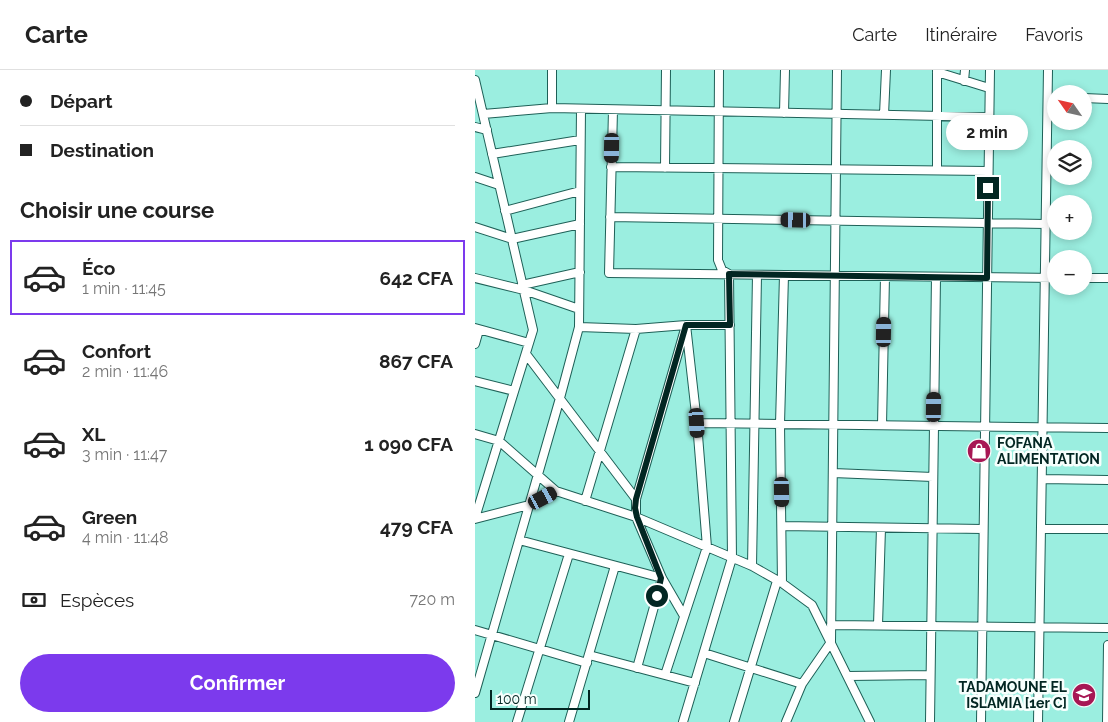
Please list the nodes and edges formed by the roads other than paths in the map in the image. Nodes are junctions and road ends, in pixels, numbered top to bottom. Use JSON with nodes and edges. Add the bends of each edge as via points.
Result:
{"nodes":[{"id":1,"x":552,"y":70,"type":"edge"},
{"id":2,"x":666,"y":70,"type":"edge"},
{"id":3,"x":719,"y":70,"type":"edge"},
{"id":4,"x":785,"y":70,"type":"edge"},
{"id":5,"x":837,"y":70,"type":"edge"},
{"id":6,"x":886,"y":70,"type":"edge"},
{"id":7,"x":965,"y":70,"type":"edge"},
{"id":8,"x":990,"y":70,"type":"edge"},
{"id":9,"x":1048,"y":70,"type":"edge"},
{"id":10,"x":937,"y":71,"type":"edge"},
{"id":11,"x":475,"y":80,"type":"edge"},
{"id":12,"x":964,"y":81,"type":"junction"},
{"id":13,"x":1050,"y":85,"type":"edge"},
{"id":14,"x":989,"y":88,"type":"junction"},
{"id":15,"x":1093,"y":98,"type":"edge"},
{"id":16,"x":1108,"y":99,"type":"edge"},
{"id":17,"x":552,"y":108,"type":"junction"},
{"id":18,"x":581,"y":109,"type":"junction"},
{"id":19,"x":613,"y":110,"type":"junction"},
{"id":20,"x":665,"y":111,"type":"junction"},
{"id":21,"x":718,"y":112,"type":"junction"},
{"id":22,"x":784,"y":113,"type":"junction"},
{"id":23,"x":483,"y":114,"type":"junction"},
{"id":24,"x":837,"y":114,"type":"junction"},
{"id":25,"x":884,"y":115,"type":"junction"},
{"id":26,"x":937,"y":116,"type":"junction"},
{"id":27,"x":989,"y":117,"type":"junction"},
{"id":28,"x":475,"y":127,"type":"edge"},
{"id":29,"x":487,"y":130,"type":"junction"},
{"id":30,"x":1050,"y":130,"type":"edge"},
{"id":31,"x":579,"y":140,"type":"junction"},
{"id":32,"x":492,"y":154,"type":"junction"},
{"id":33,"x":611,"y":167,"type":"junction"},
{"id":34,"x":665,"y":168,"type":"junction"},
{"id":35,"x":718,"y":168,"type":"junction"},
{"id":36,"x":836,"y":169,"type":"junction"},
{"id":37,"x":937,"y":170,"type":"junction"},
{"id":38,"x":988,"y":171,"type":"junction"},
{"id":39,"x":475,"y":177,"type":"edge"},
{"id":40,"x":499,"y":185,"type":"junction"},
{"id":41,"x":580,"y":190,"type":"junction"},
{"id":42,"x":505,"y":211,"type":"junction"},
{"id":43,"x":610,"y":217,"type":"junction"},
{"id":44,"x":717,"y":219,"type":"junction"},
{"id":45,"x":835,"y":221,"type":"junction"},
{"id":46,"x":987,"y":223,"type":"junction"},
{"id":47,"x":580,"y":224,"type":"junction"},
{"id":48,"x":1046,"y":224,"type":"junction"},
{"id":49,"x":475,"y":227,"type":"edge"},
{"id":50,"x":512,"y":239,"type":"junction"},
{"id":51,"x":580,"y":272,"type":"junction"},
{"id":52,"x":729,"y":274,"type":"junction"},
{"id":53,"x":757,"y":275,"type":"junction"},
{"id":54,"x":784,"y":275,"type":"junction"},
{"id":55,"x":835,"y":276,"type":"junction"},
{"id":56,"x":885,"y":276,"type":"junction"},
{"id":57,"x":936,"y":277,"type":"junction"},
{"id":58,"x":475,"y":278,"type":"edge"},
{"id":59,"x":987,"y":278,"type":"junction"},
{"id":60,"x":1092,"y":278,"type":"edge"},
{"id":61,"x":1108,"y":278,"type":"edge"},
{"id":62,"x":1045,"y":279,"type":"junction"},
{"id":63,"x":523,"y":287,"type":"junction"},
{"id":64,"x":579,"y":310,"type":"junction"},
{"id":65,"x":686,"y":325,"type":"junction"},
{"id":66,"x":730,"y":325,"type":"junction"},
{"id":67,"x":579,"y":327,"type":"junction"},
{"id":68,"x":635,"y":328,"type":"junction"},
{"id":69,"x":477,"y":329,"type":"edge"},
{"id":70,"x":529,"y":343,"type":"junction"},
{"id":71,"x":475,"y":344,"type":"edge"},
{"id":72,"x":525,"y":354,"type":"junction"},
{"id":73,"x":475,"y":380,"type":"edge"},
{"id":74,"x":514,"y":391,"type":"junction"},
{"id":75,"x":560,"y":398,"type":"junction"},
{"id":76,"x":697,"y":423,"type":"junction"},
{"id":77,"x":731,"y":424,"type":"junction"},
{"id":78,"x":754,"y":424,"type":"junction"},
{"id":79,"x":781,"y":424,"type":"junction"},
{"id":80,"x":833,"y":425,"type":"junction"},
{"id":81,"x":881,"y":425,"type":"junction"},
{"id":82,"x":934,"y":426,"type":"junction"},
{"id":83,"x":985,"y":427,"type":"junction"},
{"id":84,"x":1043,"y":427,"type":"junction"},
{"id":85,"x":1108,"y":428,"type":"edge"},
{"id":86,"x":475,"y":434,"type":"edge"},
{"id":87,"x":499,"y":440,"type":"junction"},
{"id":88,"x":600,"y":451,"type":"junction"},
{"id":89,"x":833,"y":473,"type":"junction"},
{"id":90,"x":538,"y":475,"type":"junction"},
{"id":91,"x":933,"y":477,"type":"junction"},
{"id":92,"x":1042,"y":479,"type":"junction"},
{"id":93,"x":1108,"y":480,"type":"edge"},
{"id":94,"x":556,"y":491,"type":"junction"},
{"id":95,"x":636,"y":499,"type":"junction"},
{"id":96,"x":585,"y":501,"type":"junction"},
{"id":97,"x":529,"y":505,"type":"junction"},
{"id":98,"x":637,"y":517,"type":"junction"},
{"id":99,"x":475,"y":519,"type":"edge"},
{"id":100,"x":782,"y":526,"type":"junction"},
{"id":101,"x":832,"y":527,"type":"junction"},
{"id":102,"x":881,"y":528,"type":"junction"},
{"id":103,"x":933,"y":528,"type":"junction"},
{"id":104,"x":983,"y":529,"type":"junction"},
{"id":105,"x":1041,"y":529,"type":"junction"},
{"id":106,"x":1108,"y":529,"type":"edge"},
{"id":107,"x":519,"y":540,"type":"junction"},
{"id":108,"x":707,"y":547,"type":"junction"},
{"id":109,"x":569,"y":554,"type":"junction"},
{"id":110,"x":732,"y":558,"type":"junction"},
{"id":111,"x":615,"y":566,"type":"junction"},
{"id":112,"x":752,"y":566,"type":"junction"},
{"id":113,"x":661,"y":578,"type":"junction"},
{"id":114,"x":780,"y":582,"type":"junction"},
{"id":115,"x":684,"y":616,"type":"junction"},
{"id":116,"x":831,"y":625,"type":"junction"},
{"id":117,"x":878,"y":625,"type":"junction"},
{"id":118,"x":931,"y":626,"type":"junction"},
{"id":119,"x":982,"y":627,"type":"junction"},
{"id":120,"x":1039,"y":628,"type":"junction"},
{"id":121,"x":1108,"y":628,"type":"edge"},
{"id":122,"x":475,"y":630,"type":"edge"},
{"id":123,"x":492,"y":635,"type":"junction"},
{"id":124,"x":831,"y":642,"type":"junction"},
{"id":125,"x":1108,"y":645,"type":"edge"},
{"id":126,"x":540,"y":649,"type":"junction"},
{"id":127,"x":704,"y":653,"type":"junction"},
{"id":128,"x":588,"y":659,"type":"junction"},
{"id":129,"x":637,"y":668,"type":"junction"},
{"id":130,"x":750,"y":668,"type":"junction"},
{"id":131,"x":665,"y":675,"type":"junction"},
{"id":132,"x":930,"y":675,"type":"junction"},
{"id":133,"x":848,"y":676,"type":"junction"},
{"id":134,"x":695,"y":683,"type":"junction"},
{"id":135,"x":802,"y":684,"type":"junction"},
{"id":136,"x":475,"y":693,"type":"edge"},
{"id":137,"x":517,"y":722,"type":"edge"},
{"id":138,"x":569,"y":722,"type":"edge"},
{"id":139,"x":683,"y":722,"type":"edge"},
{"id":140,"x":734,"y":722,"type":"edge"},
{"id":141,"x":787,"y":722,"type":"edge"},
{"id":142,"x":871,"y":722,"type":"edge"},
{"id":143,"x":930,"y":722,"type":"edge"},
{"id":144,"x":981,"y":722,"type":"edge"},
{"id":145,"x":1038,"y":722,"type":"edge"},
{"id":146,"x":1107,"y":722,"type":"edge"}],
"edges":[{"from":1,"to":17,"type":"street"},
{"from":2,"to":20,"type":"street"},
{"from":3,"to":21,"type":"street"},
{"from":4,"to":22,"type":"street"},
{"from":5,"to":24,"type":"street"},
{"from":6,"to":25,"type":"street"},
{"from":7,"to":12,"type":"street"},
{"from":8,"to":14,"type":"street"},
{"from":9,"to":13,"type":"street"},
{"from":10,"to":12,"type":"street"},
{"from":10,"to":26,"type":"street"},
{"from":11,"to":23,"type":"street"},
{"from":12,"to":14,"type":"street"},
{"from":14,"to":27,"type":"street"},
{"from":15,"to":16,"type":"street"},
{"from":17,"to":18,"type":"street"},
{"from":17,"to":23,"type":"street"},
{"from":18,"to":19,"type":"street"},
{"from":18,"to":31,"type":"street"},
{"from":19,"to":20,"type":"street"},
{"from":19,"to":33,"type":"street"},
{"from":20,"to":21,"type":"street"},
{"from":20,"to":34,"type":"street"},
{"from":21,"to":22,"type":"street"},
{"from":21,"to":35,"type":"street"},
{"from":22,"to":24,"type":"street"},
{"from":23,"to":29,"type":"street"},
{"from":24,"to":25,"type":"street"},
{"from":24,"to":36,"type":"street"},
{"from":25,"to":26,"type":"street"},
{"from":26,"to":27,"type":"street"},
{"from":26,"to":37,"type":"street"},
{"from":27,"to":38,"type":"street"},
{"from":28,"to":29,"type":"street"},
{"from":29,"to":32,"type":"street"},
{"from":30,"to":48,"type":"street"},
{"from":31,"to":32,"type":"street"},
{"from":31,"to":41,"type":"street"},
{"from":32,"to":40,"type":"street"},
{"from":33,"to":34,"type":"street"},
{"from":33,"to":43,"type":"street"},
{"from":34,"to":35,"type":"street"},
{"from":35,"to":36,"type":"street"},
{"from":35,"to":44,"type":"street"},
{"from":36,"to":37,"type":"street"},
{"from":36,"to":45,"type":"street"},
{"from":37,"to":38,"type":"street"},
{"from":38,"to":46,"type":"street"},
{"from":39,"to":40,"type":"street"},
{"from":40,"to":42,"type":"street"},
{"from":41,"to":42,"type":"street"},
{"from":41,"to":47,"type":"street"},
{"from":42,"to":50,"type":"street"},
{"from":43,"to":44,"type":"street"},
{"from":43,"to":52,"type":"street","via":[[609,273]]},
{"from":44,"to":45,"type":"street"},
{"from":44,"to":52,"type":"street","via":[[719,266]]},
{"from":45,"to":46,"type":"street"},
{"from":45,"to":55,"type":"street"},
{"from":46,"to":48,"type":"street"},
{"from":46,"to":59,"type":"street"},
{"from":47,"to":50,"type":"street"},
{"from":47,"to":51,"type":"street"},
{"from":48,"to":62,"type":"street"},
{"from":49,"to":50,"type":"street"},
{"from":50,"to":63,"type":"street"},
{"from":51,"to":63,"type":"street"},
{"from":51,"to":64,"type":"street"},
{"from":52,"to":53,"type":"street"},
{"from":52,"to":66,"type":"street"},
{"from":53,"to":54,"type":"street"},
{"from":53,"to":78,"type":"street"},
{"from":54,"to":55,"type":"street"},
{"from":54,"to":79,"type":"street"},
{"from":55,"to":56,"type":"street"},
{"from":55,"to":80,"type":"street"},
{"from":56,"to":57,"type":"street"},
{"from":56,"to":81,"type":"street"},
{"from":57,"to":59,"type":"street"},
{"from":57,"to":82,"type":"street"},
{"from":58,"to":63,"type":"street"},
{"from":59,"to":62,"type":"street"},
{"from":59,"to":83,"type":"street"},
{"from":60,"to":61,"type":"street"},
{"from":62,"to":84,"type":"street"},
{"from":63,"to":64,"type":"street"},
{"from":63,"to":70,"type":"street","via":[[533,330]]},
{"from":64,"to":67,"type":"street"},
{"from":65,"to":66,"type":"street"},
{"from":65,"to":68,"type":"street"},
{"from":65,"to":76,"type":"street"},
{"from":65,"to":95,"type":"street"},
{"from":66,"to":77,"type":"street"},
{"from":67,"to":68,"type":"street"},
{"from":67,"to":75,"type":"street"},
{"from":68,"to":88,"type":"street"},
{"from":69,"to":70,"type":"street"},
{"from":69,"to":71,"type":"street"},
{"from":70,"to":72,"type":"street"},
{"from":72,"to":74,"type":"street"},
{"from":72,"to":75,"type":"street"},
{"from":73,"to":74,"type":"street"},
{"from":74,"to":87,"type":"street"},
{"from":75,"to":88,"type":"street"},
{"from":75,"to":90,"type":"street"},
{"from":76,"to":77,"type":"street"},
{"from":76,"to":108,"type":"street"},
{"from":77,"to":78,"type":"street"},
{"from":77,"to":110,"type":"street"},
{"from":78,"to":79,"type":"street"},
{"from":78,"to":112,"type":"street"},
{"from":79,"to":80,"type":"street"},
{"from":79,"to":100,"type":"street"},
{"from":80,"to":81,"type":"street"},
{"from":80,"to":89,"type":"street"},
{"from":81,"to":82,"type":"street"},
{"from":82,"to":83,"type":"street"},
{"from":82,"to":91,"type":"street"},
{"from":83,"to":84,"type":"street"},
{"from":83,"to":104,"type":"street"},
{"from":84,"to":85,"type":"street"},
{"from":84,"to":92,"type":"street"},
{"from":86,"to":87,"type":"street"},
{"from":87,"to":90,"type":"street"},
{"from":87,"to":99,"type":"street"},
{"from":88,"to":95,"type":"street"},
{"from":88,"to":96,"type":"street"},
{"from":89,"to":91,"type":"street"},
{"from":89,"to":101,"type":"street"},
{"from":90,"to":94,"type":"street"},
{"from":90,"to":97,"type":"street"},
{"from":91,"to":103,"type":"street"},
{"from":92,"to":93,"type":"street"},
{"from":92,"to":105,"type":"street"},
{"from":94,"to":96,"type":"street"},
{"from":94,"to":97,"type":"street"},
{"from":95,"to":98,"type":"street"},
{"from":96,"to":98,"type":"street"},
{"from":97,"to":99,"type":"street"},
{"from":97,"to":107,"type":"street"},
{"from":98,"to":108,"type":"street"},
{"from":98,"to":113,"type":"street"},
{"from":100,"to":101,"type":"street"},
{"from":100,"to":114,"type":"street"},
{"from":101,"to":102,"type":"street"},
{"from":101,"to":116,"type":"street"},
{"from":102,"to":103,"type":"street"},
{"from":102,"to":117,"type":"street"},
{"from":103,"to":104,"type":"street"},
{"from":103,"to":118,"type":"street"},
{"from":104,"to":119,"type":"street"},
{"from":105,"to":106,"type":"street"},
{"from":105,"to":120,"type":"street"},
{"from":107,"to":109,"type":"street"},
{"from":107,"to":123,"type":"street"},
{"from":108,"to":110,"type":"street"},
{"from":108,"to":115,"type":"street"},
{"from":109,"to":111,"type":"street"},
{"from":109,"to":126,"type":"street"},
{"from":110,"to":112,"type":"street"},
{"from":110,"to":127,"type":"street"},
{"from":111,"to":113,"type":"street"},
{"from":111,"to":128,"type":"street"},
{"from":112,"to":114,"type":"street"},
{"from":113,"to":115,"type":"street"},
{"from":113,"to":129,"type":"street"},
{"from":114,"to":124,"type":"street","via":[[812,605]]},
{"from":114,"to":130,"type":"street"},
{"from":115,"to":131,"type":"street"},
{"from":116,"to":117,"type":"street"},
{"from":116,"to":124,"type":"street"},
{"from":117,"to":118,"type":"street"},
{"from":118,"to":119,"type":"street"},
{"from":118,"to":132,"type":"street"},
{"from":119,"to":120,"type":"street"},
{"from":119,"to":144,"type":"street"},
{"from":120,"to":121,"type":"street"},
{"from":120,"to":145,"type":"street"},
{"from":122,"to":123,"type":"street"},
{"from":123,"to":126,"type":"street"},
{"from":123,"to":136,"type":"street"},
{"from":124,"to":133,"type":"street"},
{"from":124,"to":135,"type":"street"},
{"from":125,"to":146,"type":"street"},
{"from":126,"to":128,"type":"street"},
{"from":126,"to":137,"type":"street"},
{"from":127,"to":130,"type":"street"},
{"from":127,"to":134,"type":"street"},
{"from":128,"to":129,"type":"street"},
{"from":128,"to":138,"type":"street"},
{"from":129,"to":131,"type":"street"},
{"from":130,"to":135,"type":"street"},
{"from":130,"to":140,"type":"street"},
{"from":131,"to":134,"type":"street"},
{"from":132,"to":133,"type":"street"},
{"from":132,"to":143,"type":"street"},
{"from":133,"to":142,"type":"street"},
{"from":134,"to":139,"type":"street"},
{"from":135,"to":141,"type":"street"}]}
